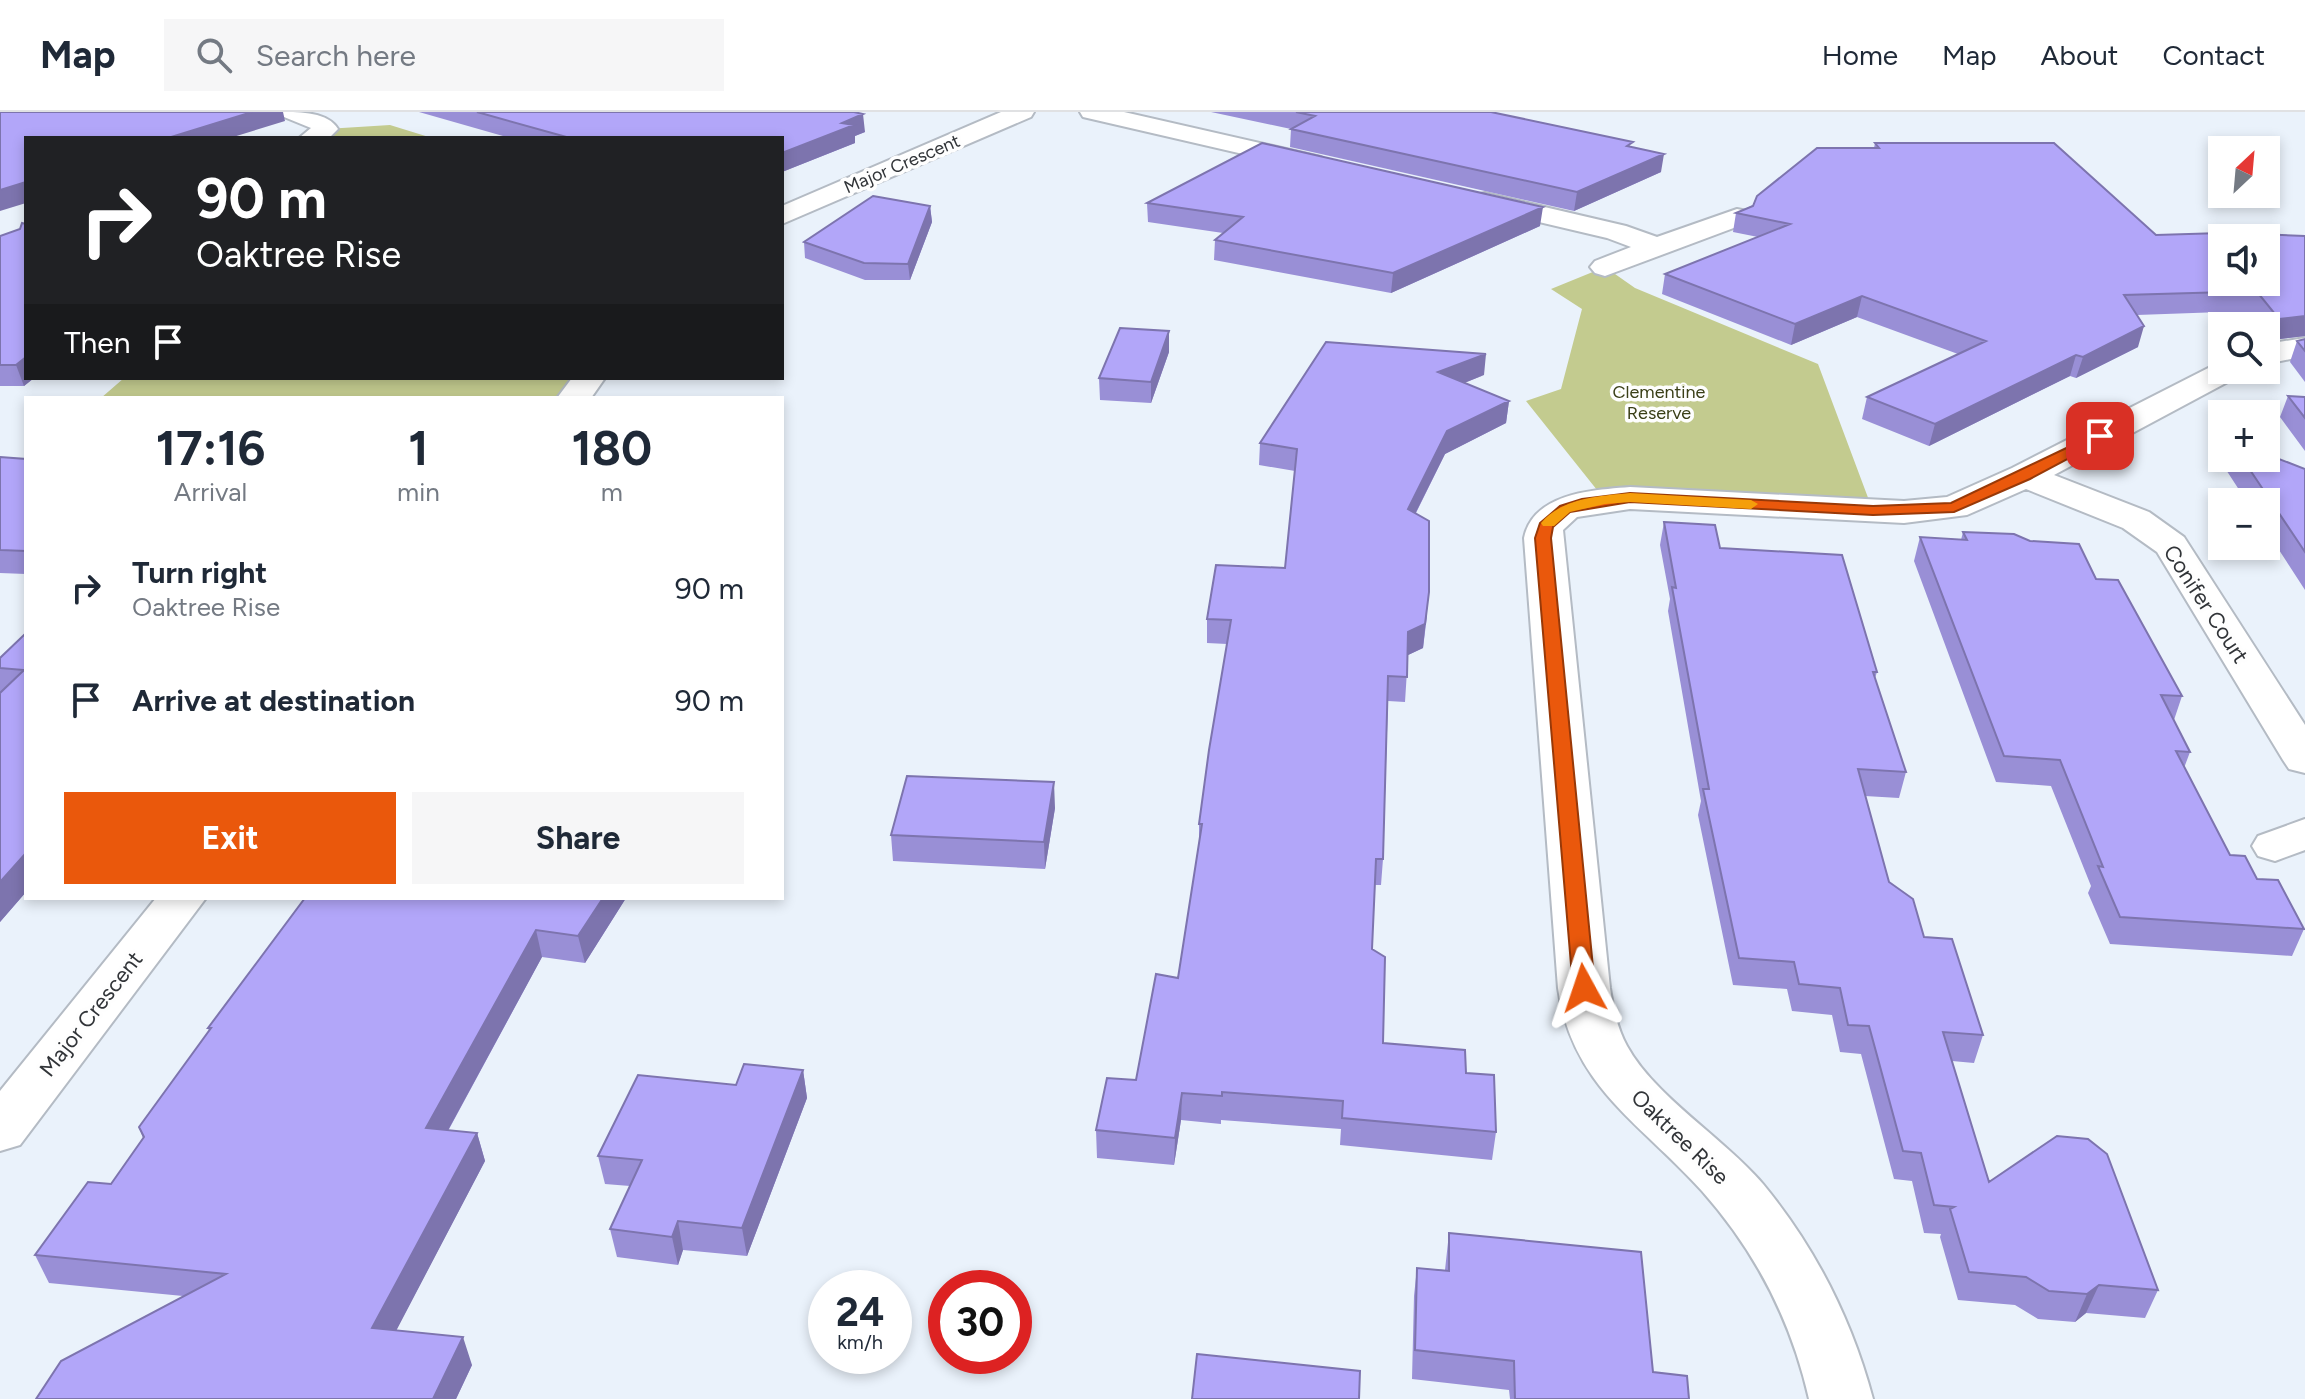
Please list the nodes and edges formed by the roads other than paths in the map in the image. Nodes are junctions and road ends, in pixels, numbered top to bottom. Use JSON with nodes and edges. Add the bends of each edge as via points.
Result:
{"nodes":[{"id":1,"x":293,"y":112,"type":"edge"},
{"id":2,"x":1022,"y":112,"type":"edge"},
{"id":3,"x":1092,"y":112,"type":"edge"},
{"id":4,"x":319,"y":134,"type":"edge"},
{"id":5,"x":1338,"y":168,"type":"edge"},
{"id":6,"x":1461,"y":196,"type":"edge"},
{"id":7,"x":784,"y":215,"type":"edge"},
{"id":8,"x":1737,"y":217,"type":"edge"},
{"id":9,"x":1657,"y":247,"type":"junction"},
{"id":10,"x":1605,"y":267,"type":"dead end"},
{"id":11,"x":2305,"y":347,"type":"edge"},
{"id":12,"x":2280,"y":351,"type":"edge"},
{"id":13,"x":2208,"y":379,"type":"edge"},
{"id":14,"x":2025,"y":476,"type":"junction"},
{"id":15,"x":2305,"y":760,"type":"edge"},
{"id":16,"x":180,"y":900,"type":"edge"},
{"id":17,"x":0,"y":1130,"type":"edge"},
{"id":18,"x":1841,"y":1399,"type":"edge"}],
"edges":[{"from":1,"to":4,"type":"street","via":[[317,120]]},
{"from":2,"to":7,"type":"street","name":"Major Crescent"},
{"from":3,"to":5,"type":"street"},
{"from":6,"to":9,"type":"street","via":[[1605,229]]},
{"from":8,"to":9,"type":"street"},
{"from":9,"to":10,"type":"street"},
{"from":11,"to":12,"type":"street"},
{"from":13,"to":14,"type":"street","name":"Oaktree Rise"},
{"from":14,"to":15,"type":"street","name":"Conifer Court","via":[[2136,520],[2171,545]]},
{"from":14,"to":18,"type":"street","name":"Oaktree Rise","via":[[1973,500],[1927,510],[1630,498],[1565,509],[1545,527],[1591,1025],[1634,1094],[1680,1134],[1762,1223],[1822,1335]]},
{"from":16,"to":17,"type":"street","name":"Major Crescent"}]}
